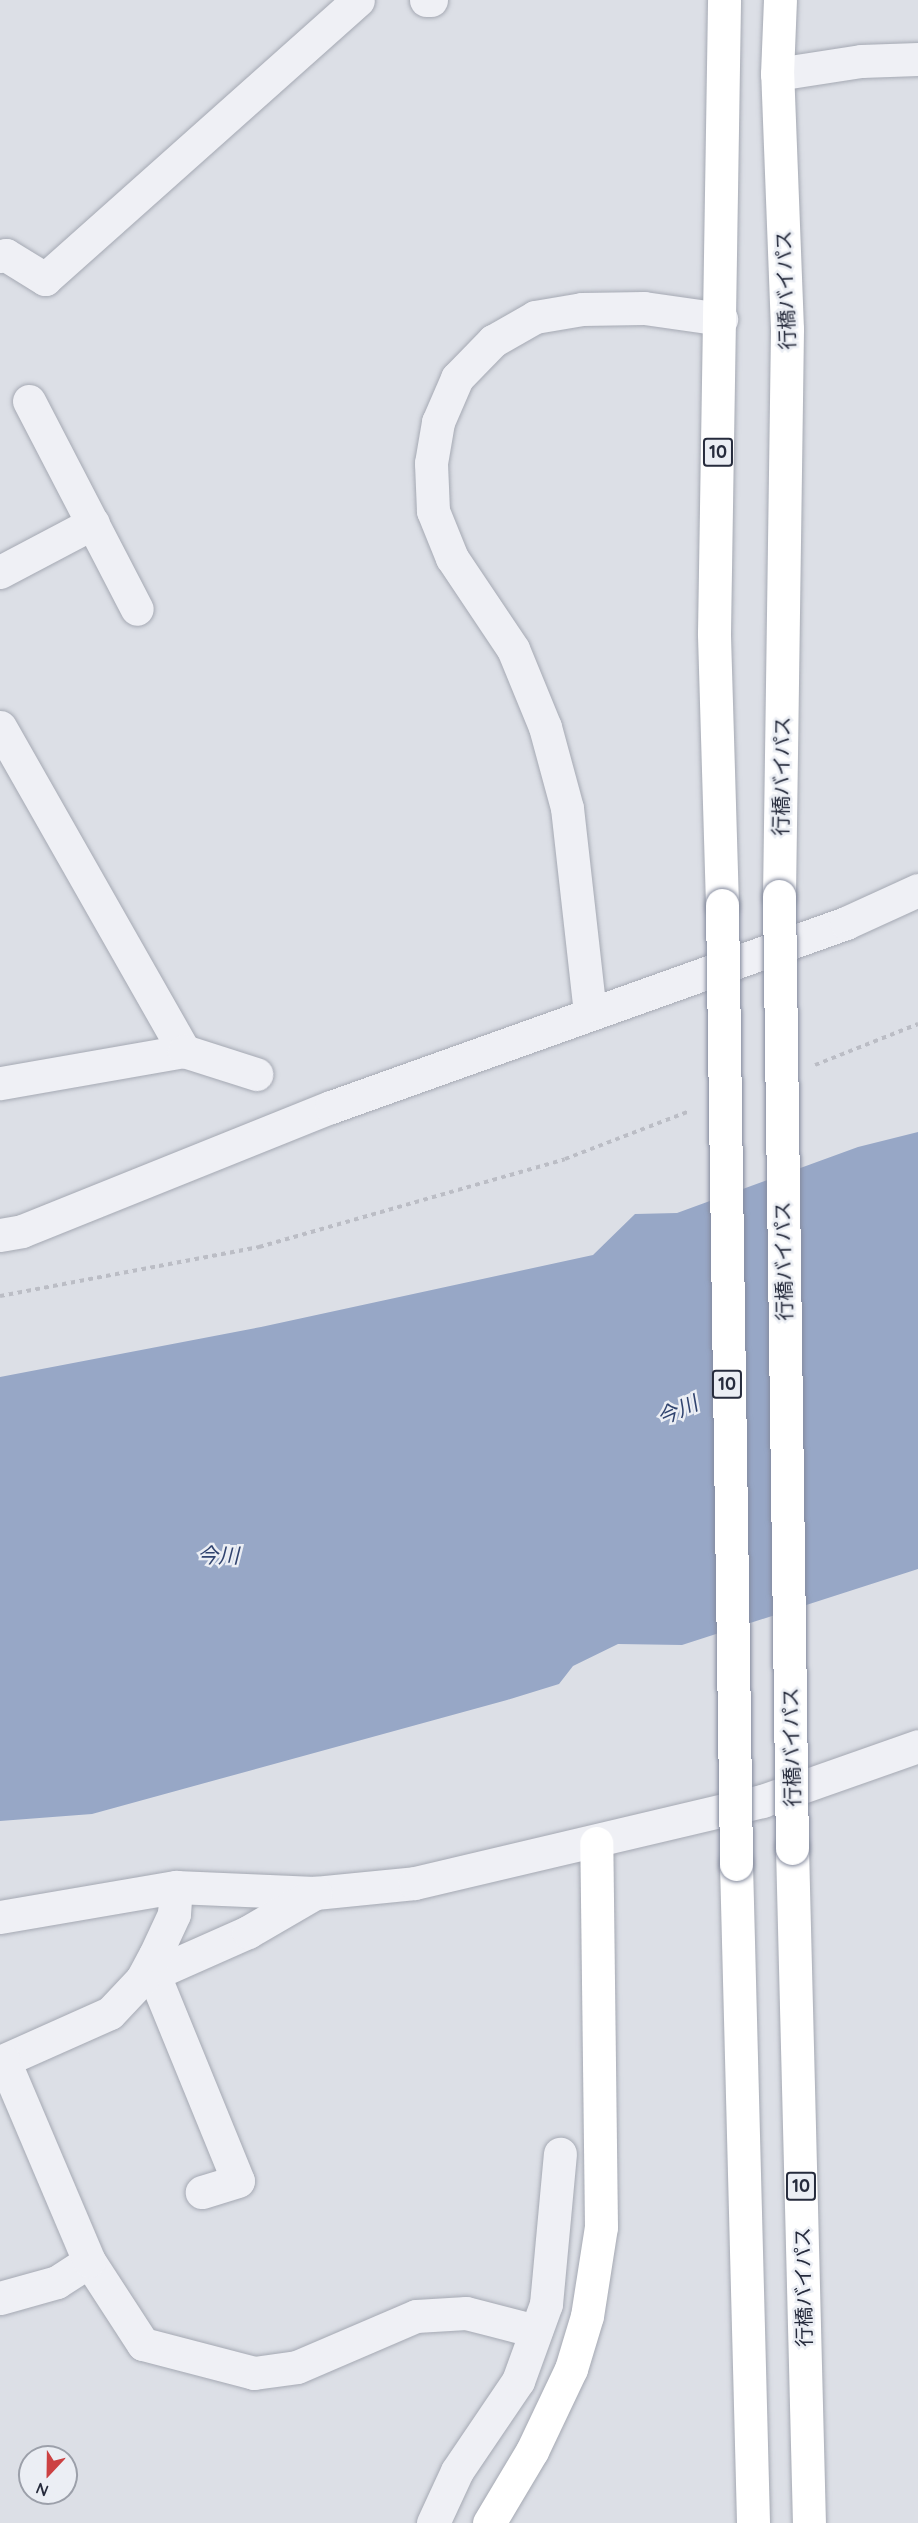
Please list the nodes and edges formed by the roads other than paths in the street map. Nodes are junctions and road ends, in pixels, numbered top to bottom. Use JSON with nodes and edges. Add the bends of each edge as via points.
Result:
{"nodes":[{"id":1,"x":358,"y":0,"type":"edge"},
{"id":2,"x":426,"y":0,"type":"edge"},
{"id":3,"x":431,"y":0,"type":"edge"},
{"id":4,"x":724,"y":0,"type":"edge"},
{"id":5,"x":780,"y":0,"type":"edge"},
{"id":6,"x":918,"y":59,"type":"edge"},
{"id":7,"x":777,"y":74,"type":"junction"},
{"id":8,"x":0,"y":256,"type":"edge"},
{"id":9,"x":721,"y":320,"type":"junction"},
{"id":10,"x":29,"y":401,"type":"dead end"},
{"id":11,"x":93,"y":523,"type":"junction"},
{"id":12,"x":0,"y":572,"type":"edge"},
{"id":13,"x":137,"y":609,"type":"dead end"},
{"id":14,"x":0,"y":727,"type":"edge"},
{"id":15,"x":918,"y":890,"type":"edge"},
{"id":16,"x":590,"y":1013,"type":"junction"},
{"id":17,"x":184,"y":1051,"type":"junction"},
{"id":18,"x":256,"y":1074,"type":"dead end"},
{"id":19,"x":0,"y":1083,"type":"edge"},
{"id":20,"x":0,"y":1235,"type":"edge"},
{"id":21,"x":918,"y":1746,"type":"edge"},
{"id":22,"x":596,"y":1843,"type":"junction"},
{"id":23,"x":176,"y":1887,"type":"junction"},
{"id":24,"x":315,"y":1893,"type":"junction"},
{"id":25,"x":0,"y":1917,"type":"edge"},
{"id":26,"x":148,"y":1977,"type":"junction"},
{"id":27,"x":2,"y":2061,"type":"edge"},
{"id":28,"x":560,"y":2154,"type":"dead end"},
{"id":29,"x":202,"y":2192,"type":"dead end"},
{"id":30,"x":90,"y":2261,"type":"junction"},
{"id":31,"x":0,"y":2298,"type":"edge"},
{"id":32,"x":536,"y":2331,"type":"junction"},
{"id":33,"x":433,"y":2523,"type":"edge"},
{"id":34,"x":489,"y":2523,"type":"edge"},
{"id":35,"x":753,"y":2523,"type":"edge"},
{"id":36,"x":809,"y":2523,"type":"edge"}],
"edges":[{"from":1,"to":8,"type":"street","via":[[45,279],[6,255]]},
{"from":2,"to":3,"type":"street"},
{"from":4,"to":9,"type":"highway","number":"10"},
{"from":5,"to":7,"type":"highway","name":"行橋バイパス","number":"10"},
{"from":6,"to":7,"type":"street","via":[[861,61]]},
{"from":7,"to":36,"type":"highway","name":"行橋バイパス","number":"10","bridge":true,"via":[[787,329],[779,896],[792,1848]]},
{"from":9,"to":16,"type":"street","via":[[644,308],[582,309],[535,317],[493,341],[457,378],[438,422],[431,464],[433,511],[452,558],[513,649],[545,727],[567,808]]},
{"from":9,"to":35,"type":"highway","number":"10","bridge":true,"via":[[714,633],[722,905],[736,1864]]},
{"from":10,"to":11,"type":"street"},
{"from":11,"to":12,"type":"street"},
{"from":11,"to":13,"type":"street"},
{"from":14,"to":17,"type":"street"},
{"from":15,"to":16,"type":"street","via":[[846,923]]},
{"from":16,"to":20,"type":"street","via":[[331,1107],[22,1231]]},
{"from":17,"to":18,"type":"street"},
{"from":17,"to":19,"type":"street"},
{"from":21,"to":22,"type":"street","via":[[762,1801]]},
{"from":22,"to":24,"type":"street","via":[[415,1882]]},
{"from":22,"to":34,"type":"highway","via":[[601,2227],[587,2316],[571,2369],[532,2451]]},
{"from":23,"to":24,"type":"street"},
{"from":23,"to":25,"type":"street"},
{"from":23,"to":26,"type":"street","via":[[174,1914]]},
{"from":24,"to":26,"type":"street","via":[[248,1932]]},
{"from":26,"to":27,"type":"street","via":[[111,2013]]},
{"from":26,"to":29,"type":"street","via":[[238,2181]]},
{"from":27,"to":30,"type":"street"},
{"from":28,"to":32,"type":"street","via":[[546,2304]]},
{"from":30,"to":31,"type":"street","via":[[57,2282]]},
{"from":30,"to":32,"type":"street","via":[[143,2344],[254,2373],[297,2367],[416,2316],[466,2313]]},
{"from":32,"to":33,"type":"street","via":[[518,2381],[456,2471]]}]}
